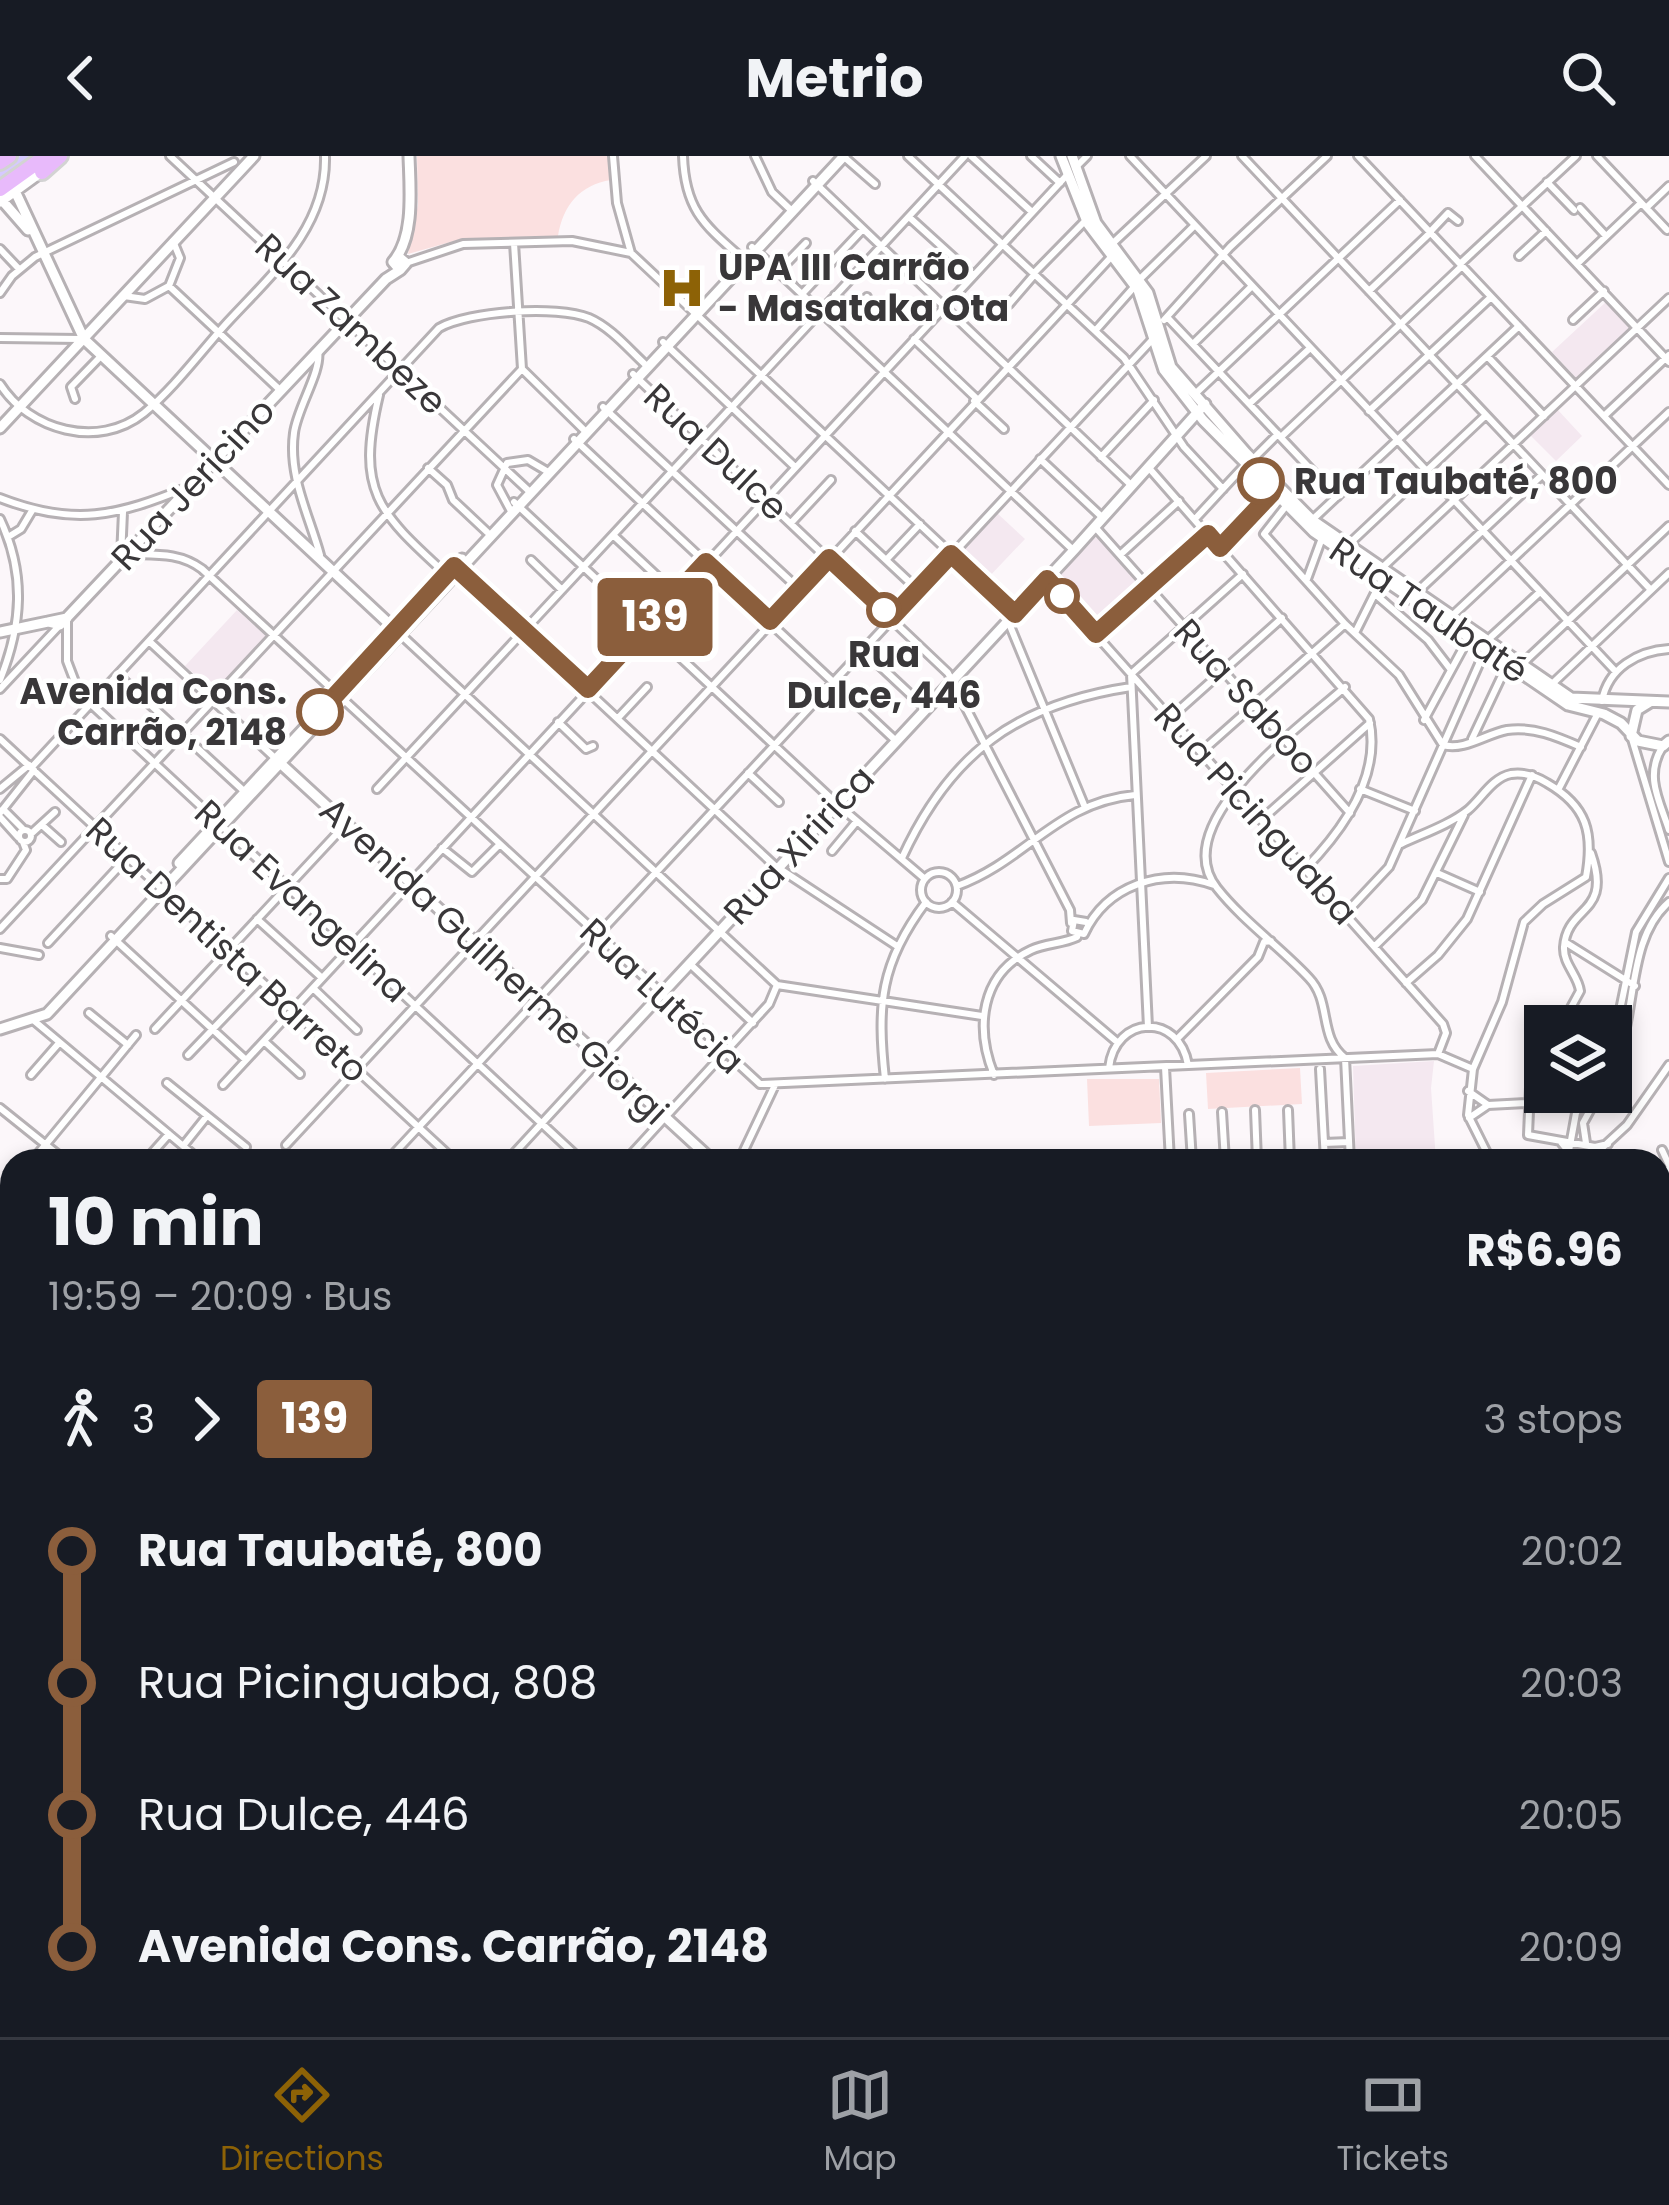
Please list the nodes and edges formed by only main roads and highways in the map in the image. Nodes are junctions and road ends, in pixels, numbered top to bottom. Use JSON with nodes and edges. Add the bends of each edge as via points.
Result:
{"nodes":[{"id":1,"x":10,"y":156,"type":"edge"},
{"id":2,"x":63,"y":156,"type":"edge"},
{"id":3,"x":0,"y":162,"type":"edge"},
{"id":4,"x":44,"y":164,"type":"edge"},
{"id":5,"x":3,"y":196,"type":"edge"}],
"edges":[{"from":1,"to":3,"type":"highway"},
{"from":2,"to":4,"type":"highway"},
{"from":4,"to":5,"type":"highway"}]}
